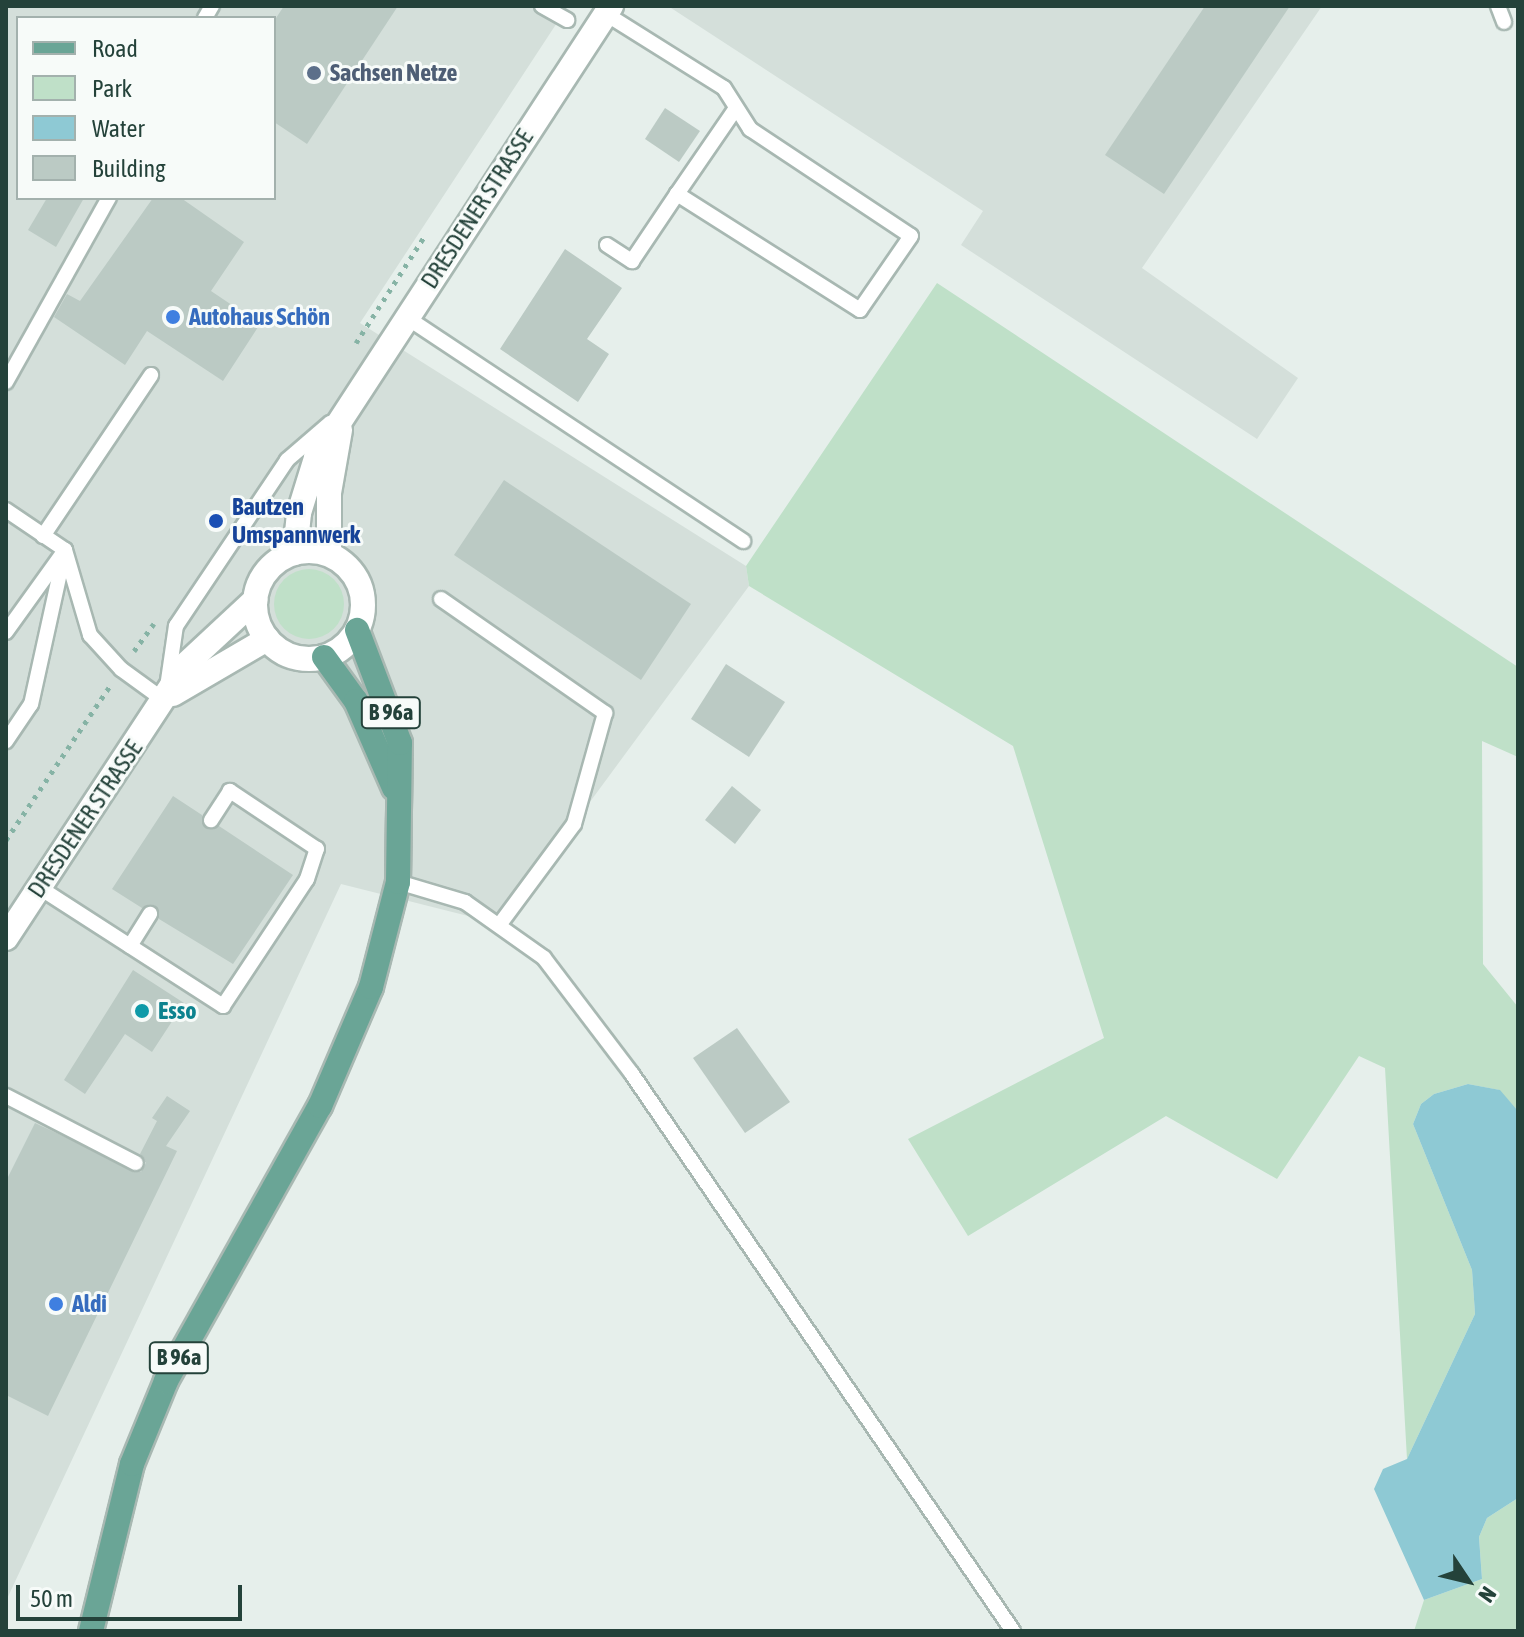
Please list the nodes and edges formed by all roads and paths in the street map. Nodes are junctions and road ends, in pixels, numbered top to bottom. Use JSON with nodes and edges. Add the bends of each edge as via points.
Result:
{"nodes":[{"id":1,"x":542,"y":6,"type":"edge"},
{"id":2,"x":1498,"y":6,"type":"edge"},
{"id":3,"x":608,"y":10,"type":"edge"},
{"id":4,"x":567,"y":20,"type":"dead end"},
{"id":5,"x":1504,"y":22,"type":"dead end"},
{"id":6,"x":736,"y":108,"type":"junction"},
{"id":7,"x":677,"y":194,"type":"junction"},
{"id":8,"x":108,"y":200,"type":"edge"},
{"id":9,"x":607,"y":245,"type":"dead end"},
{"id":10,"x":406,"y":317,"type":"junction"},
{"id":11,"x":151,"y":375,"type":"dead end"},
{"id":12,"x":6,"y":382,"type":"edge"},
{"id":13,"x":343,"y":413,"type":"junction"},
{"id":14,"x":6,"y":510,"type":"edge"},
{"id":15,"x":43,"y":536,"type":"junction"},
{"id":16,"x":743,"y":541,"type":"dead end"},
{"id":17,"x":65,"y":550,"type":"junction"},
{"id":18,"x":295,"y":553,"type":"junction"},
{"id":19,"x":329,"y":554,"type":"junction"},
{"id":20,"x":441,"y":599,"type":"dead end"},
{"id":21,"x":255,"y":600,"type":"junction"},
{"id":22,"x":357,"y":630,"type":"junction"},
{"id":23,"x":6,"y":632,"type":"edge"},
{"id":24,"x":267,"y":639,"type":"junction"},
{"id":25,"x":324,"y":657,"type":"junction"},
{"id":26,"x":165,"y":701,"type":"junction"},
{"id":27,"x":6,"y":741,"type":"edge"},
{"id":28,"x":400,"y":802,"type":"junction"},
{"id":29,"x":211,"y":820,"type":"dead end"},
{"id":30,"x":398,"y":882,"type":"junction"},
{"id":31,"x":40,"y":888,"type":"junction"},
{"id":32,"x":150,"y":914,"type":"dead end"},
{"id":33,"x":500,"y":924,"type":"junction"},
{"id":34,"x":6,"y":938,"type":"edge"},
{"id":35,"x":130,"y":946,"type":"junction"},
{"id":36,"x":6,"y":1096,"type":"edge"},
{"id":37,"x":136,"y":1163,"type":"dead end"},
{"id":38,"x":91,"y":1631,"type":"edge"},
{"id":39,"x":1013,"y":1631,"type":"edge"}],
"edges":[{"from":1,"to":4,"type":"lane"},
{"from":2,"to":5,"type":"lane"},
{"from":3,"to":6,"type":"lane","via":[[724,88]]},
{"from":3,"to":10,"type":"main road","name":"DRESDENER STRASSE"},
{"from":6,"to":7,"type":"lane"},
{"from":6,"to":7,"type":"lane","via":[[750,129],[911,236],[860,310]]},
{"from":7,"to":9,"type":"lane","via":[[632,261]]},
{"from":8,"to":12,"type":"lane"},
{"from":10,"to":13,"type":"main road","name":"DRESDENER STRASSE"},
{"from":10,"to":16,"type":"lane"},
{"from":11,"to":15,"type":"lane"},
{"from":13,"to":18,"type":"main road","name":"DRESDENER STRASSE","via":[[316,458],[299,513]]},
{"from":13,"to":19,"type":"main road","name":"DRESDENER STRASSE","via":[[329,493]]},
{"from":13,"to":26,"type":"lane","via":[[287,460],[176,626]]},
{"from":14,"to":15,"type":"lane"},
{"from":15,"to":17,"type":"lane"},
{"from":17,"to":23,"type":"lane"},
{"from":17,"to":26,"type":"lane","via":[[90,635],[121,669]]},
{"from":17,"to":27,"type":"lane","via":[[31,704]]},
{"from":18,"to":19,"type":"main road"},
{"from":18,"to":21,"type":"main road","name":"DRESDENER STRASSE","via":[[267,571]]},
{"from":19,"to":22,"type":"main road","via":[[349,568],[361,589]]},
{"from":20,"to":33,"type":"lane","via":[[605,713],[574,824]]},
{"from":21,"to":24,"type":"main road"},
{"from":21,"to":26,"type":"main road","name":"DRESDENER STRASSE","via":[[201,647]]},
{"from":22,"to":25,"type":"main road"},
{"from":22,"to":28,"type":"main road","number":"B 96a","via":[[400,743]]},
{"from":24,"to":25,"type":"main road","via":[[290,656]]},
{"from":24,"to":26,"type":"main road","name":"DRESDENER STRASSE"},
{"from":25,"to":28,"type":"main road","number":"B 96a","via":[[356,701]]},
{"from":26,"to":31,"type":"main road","name":"DRESDENER STRASSE"},
{"from":28,"to":30,"type":"main road","number":"B 96a"},
{"from":29,"to":35,"type":"lane","via":[[230,791],[317,849],[307,879],[223,1006]]},
{"from":30,"to":33,"type":"lane","via":[[465,902]]},
{"from":30,"to":38,"type":"main road","number":"B 96a","via":[[371,987],[320,1106],[166,1381],[109,1541]]},
{"from":31,"to":34,"type":"main road","name":"DRESDENER STRASSE"},
{"from":31,"to":35,"type":"lane"},
{"from":32,"to":35,"type":"lane"},
{"from":33,"to":39,"type":"lane","via":[[544,958],[632,1074]]},
{"from":36,"to":37,"type":"lane"}]}
